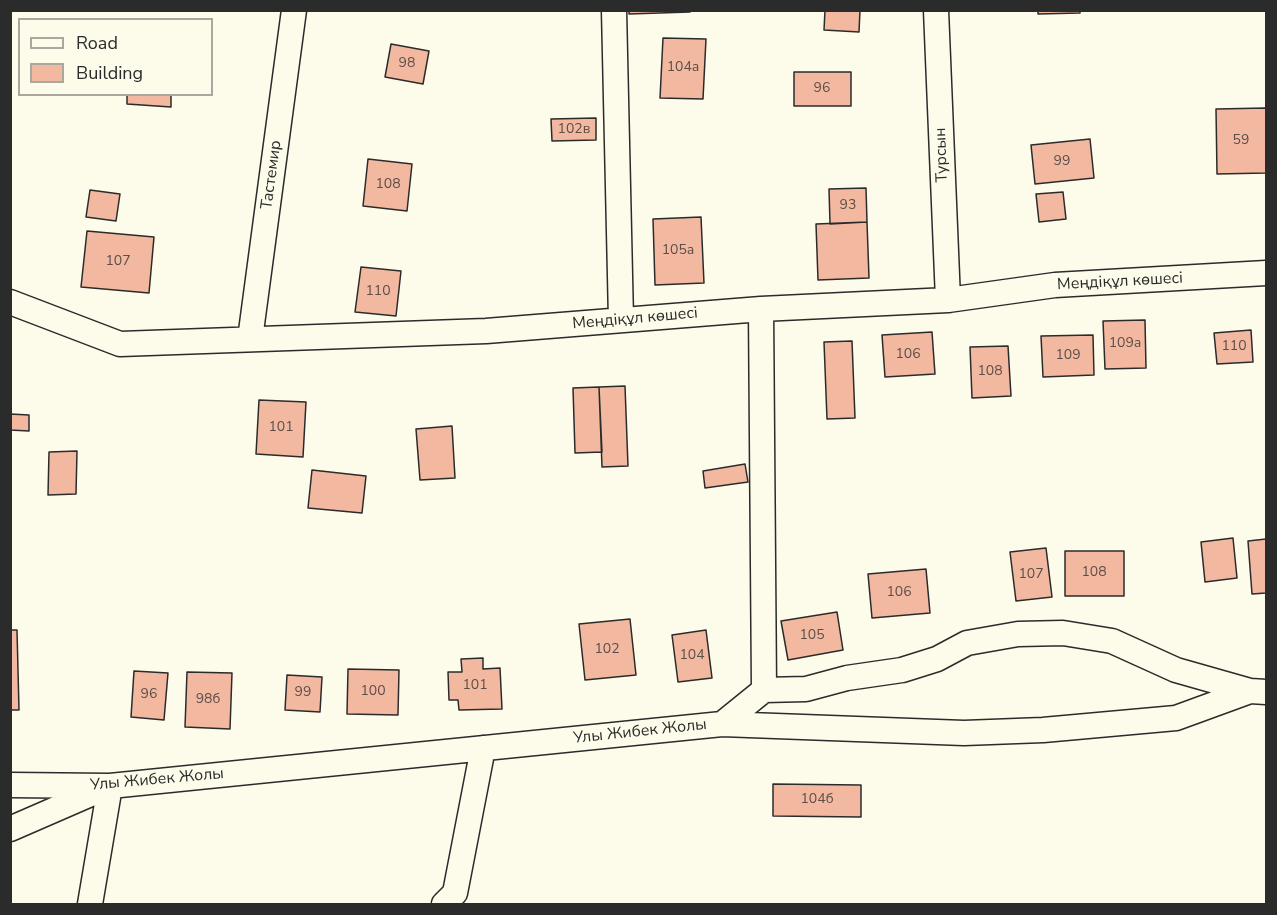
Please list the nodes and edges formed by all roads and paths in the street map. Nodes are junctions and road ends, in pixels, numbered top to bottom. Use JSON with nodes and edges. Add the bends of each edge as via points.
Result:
{"nodes":[{"id":1,"x":294,"y":10,"type":"edge"},
{"id":2,"x":614,"y":10,"type":"edge"},
{"id":3,"x":936,"y":10,"type":"edge"},
{"id":4,"x":1266,"y":273,"type":"edge"},
{"id":5,"x":948,"y":300,"type":"junction"},
{"id":6,"x":10,"y":302,"type":"edge"},
{"id":7,"x":760,"y":309,"type":"junction"},
{"id":8,"x":621,"y":320,"type":"junction"},
{"id":9,"x":250,"y":339,"type":"junction"},
{"id":10,"x":764,"y":690,"type":"junction"},
{"id":11,"x":1258,"y":692,"type":"edge"},
{"id":12,"x":722,"y":724,"type":"junction"},
{"id":13,"x":483,"y":748,"type":"junction"},
{"id":14,"x":10,"y":785,"type":"edge"},
{"id":15,"x":110,"y":786,"type":"junction"},
{"id":16,"x":10,"y":829,"type":"edge"},
{"id":17,"x":90,"y":904,"type":"edge"},
{"id":18,"x":444,"y":904,"type":"edge"}],
"edges":[{"from":1,"to":9,"type":"street","name":"Тастемир"},
{"from":2,"to":8,"type":"street"},
{"from":3,"to":5,"type":"street","name":"Турсын"},
{"from":4,"to":5,"type":"street","name":"Меңдіқұл көшесі","via":[[1055,285]]},
{"from":5,"to":7,"type":"street","name":"Меңдіқұл көшесі"},
{"from":6,"to":9,"type":"street","name":"Меңдіқұл көшесі","via":[[120,344]]},
{"from":7,"to":8,"type":"street","name":"Меңдіқұл көшесі"},
{"from":7,"to":10,"type":"street"},
{"from":8,"to":9,"type":"street","name":"Меңдіқұл көшесі","via":[[486,331]]},
{"from":10,"to":11,"type":"street","via":[[806,689],[902,670],[938,659],[967,643],[1018,634],[1063,633],[1112,641],[1176,670]]},
{"from":10,"to":12,"type":"street"},
{"from":11,"to":12,"type":"street","name":"Улы Жибек Жолы","via":[[1176,718],[1043,730],[964,733]]},
{"from":12,"to":13,"type":"street","name":"Улы Жибек Жолы"},
{"from":13,"to":15,"type":"street","name":"Улы Жибек Жолы"},
{"from":13,"to":18,"type":"street","via":[[455,893]]},
{"from":14,"to":15,"type":"street","name":"Улы Жибек Жолы"},
{"from":15,"to":16,"type":"street"},
{"from":15,"to":17,"type":"street"}]}
